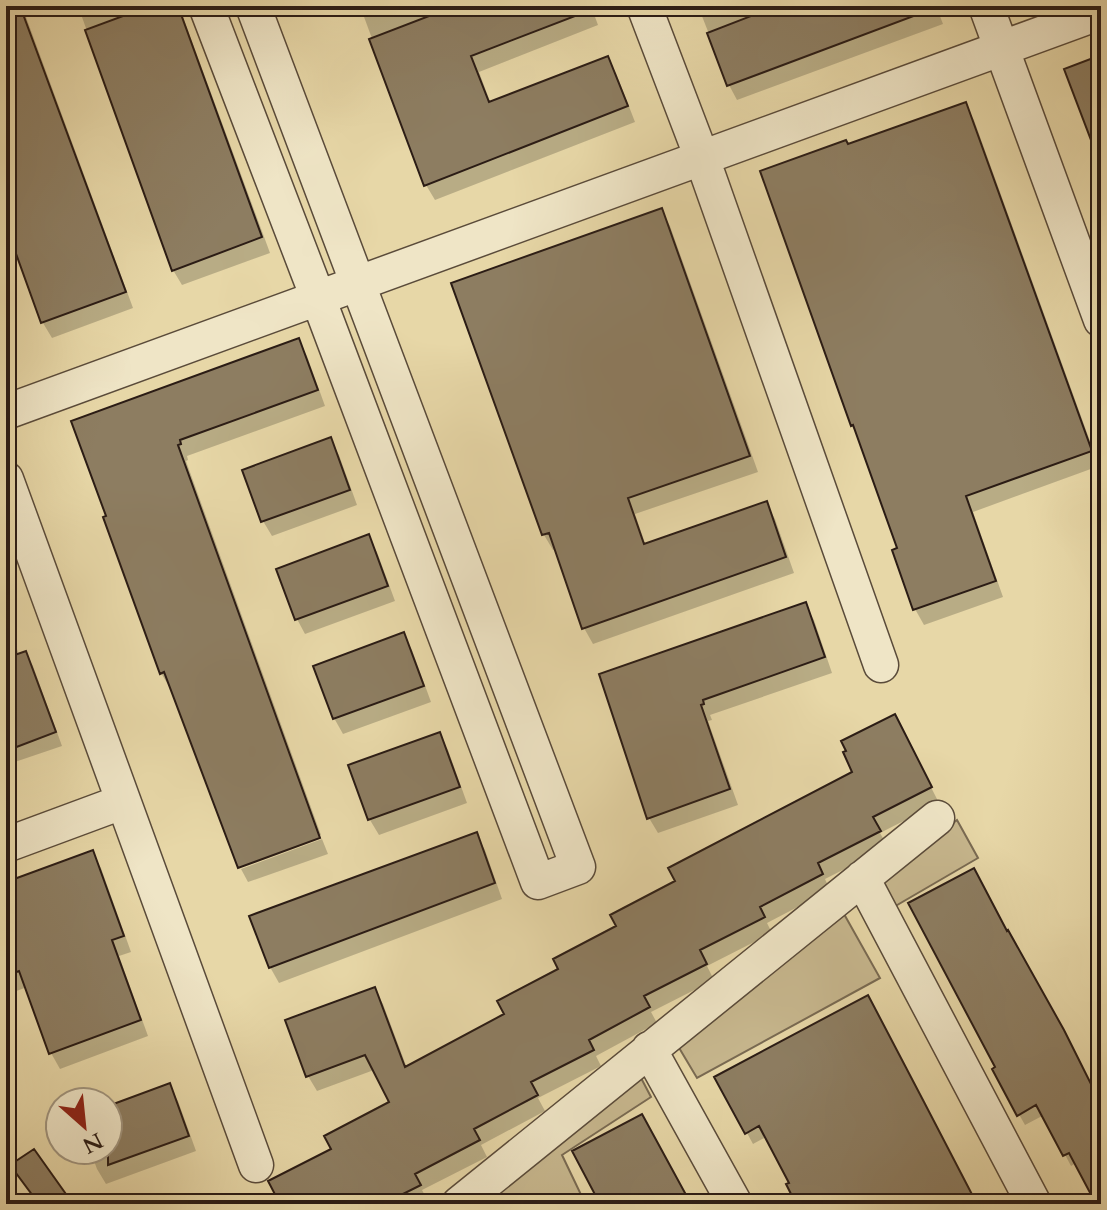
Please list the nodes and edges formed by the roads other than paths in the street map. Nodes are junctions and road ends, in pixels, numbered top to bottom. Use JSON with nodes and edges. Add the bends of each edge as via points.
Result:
{"nodes":[{"id":1,"x":206,"y":6,"type":"edge"},
{"id":2,"x":253,"y":6,"type":"edge"},
{"id":3,"x":644,"y":6,"type":"edge"},
{"id":4,"x":986,"y":6,"type":"edge"},
{"id":5,"x":1101,"y":12,"type":"edge"},
{"id":6,"x":1002,"y":48,"type":"junction"},
{"id":7,"x":702,"y":158,"type":"junction"},
{"id":8,"x":358,"y":284,"type":"junction"},
{"id":9,"x":318,"y":298,"type":"junction"},
{"id":10,"x":1101,"y":320,"type":"edge"},
{"id":11,"x":6,"y":412,"type":"edge"},
{"id":12,"x":6,"y":479,"type":"edge"},
{"id":13,"x":881,"y":665,"type":"dead end"},
{"id":14,"x":122,"y":802,"type":"junction"},
{"id":15,"x":937,"y":818,"type":"dead end"},
{"id":16,"x":6,"y":845,"type":"edge"},
{"id":17,"x":862,"y":878,"type":"junction"},
{"id":18,"x":649,"y":1049,"type":"junction"},
{"id":19,"x":256,"y":1165,"type":"dead end"},
{"id":20,"x":459,"y":1204,"type":"edge"},
{"id":21,"x":735,"y":1204,"type":"edge"},
{"id":22,"x":1034,"y":1204,"type":"edge"}],
"edges":[{"from":1,"to":9,"type":"street"},
{"from":2,"to":8,"type":"street"},
{"from":3,"to":7,"type":"street"},
{"from":4,"to":6,"type":"street"},
{"from":5,"to":6,"type":"street"},
{"from":6,"to":7,"type":"street"},
{"from":6,"to":10,"type":"street"},
{"from":7,"to":8,"type":"street"},
{"from":7,"to":13,"type":"street"},
{"from":8,"to":9,"type":"street"},
{"from":8,"to":9,"type":"street","via":[[578,867],[538,882]]},
{"from":9,"to":11,"type":"street"},
{"from":12,"to":14,"type":"street"},
{"from":14,"to":16,"type":"street"},
{"from":14,"to":19,"type":"street"},
{"from":15,"to":17,"type":"street"},
{"from":17,"to":18,"type":"street"},
{"from":17,"to":22,"type":"street"},
{"from":18,"to":20,"type":"street"},
{"from":18,"to":21,"type":"street"}]}
